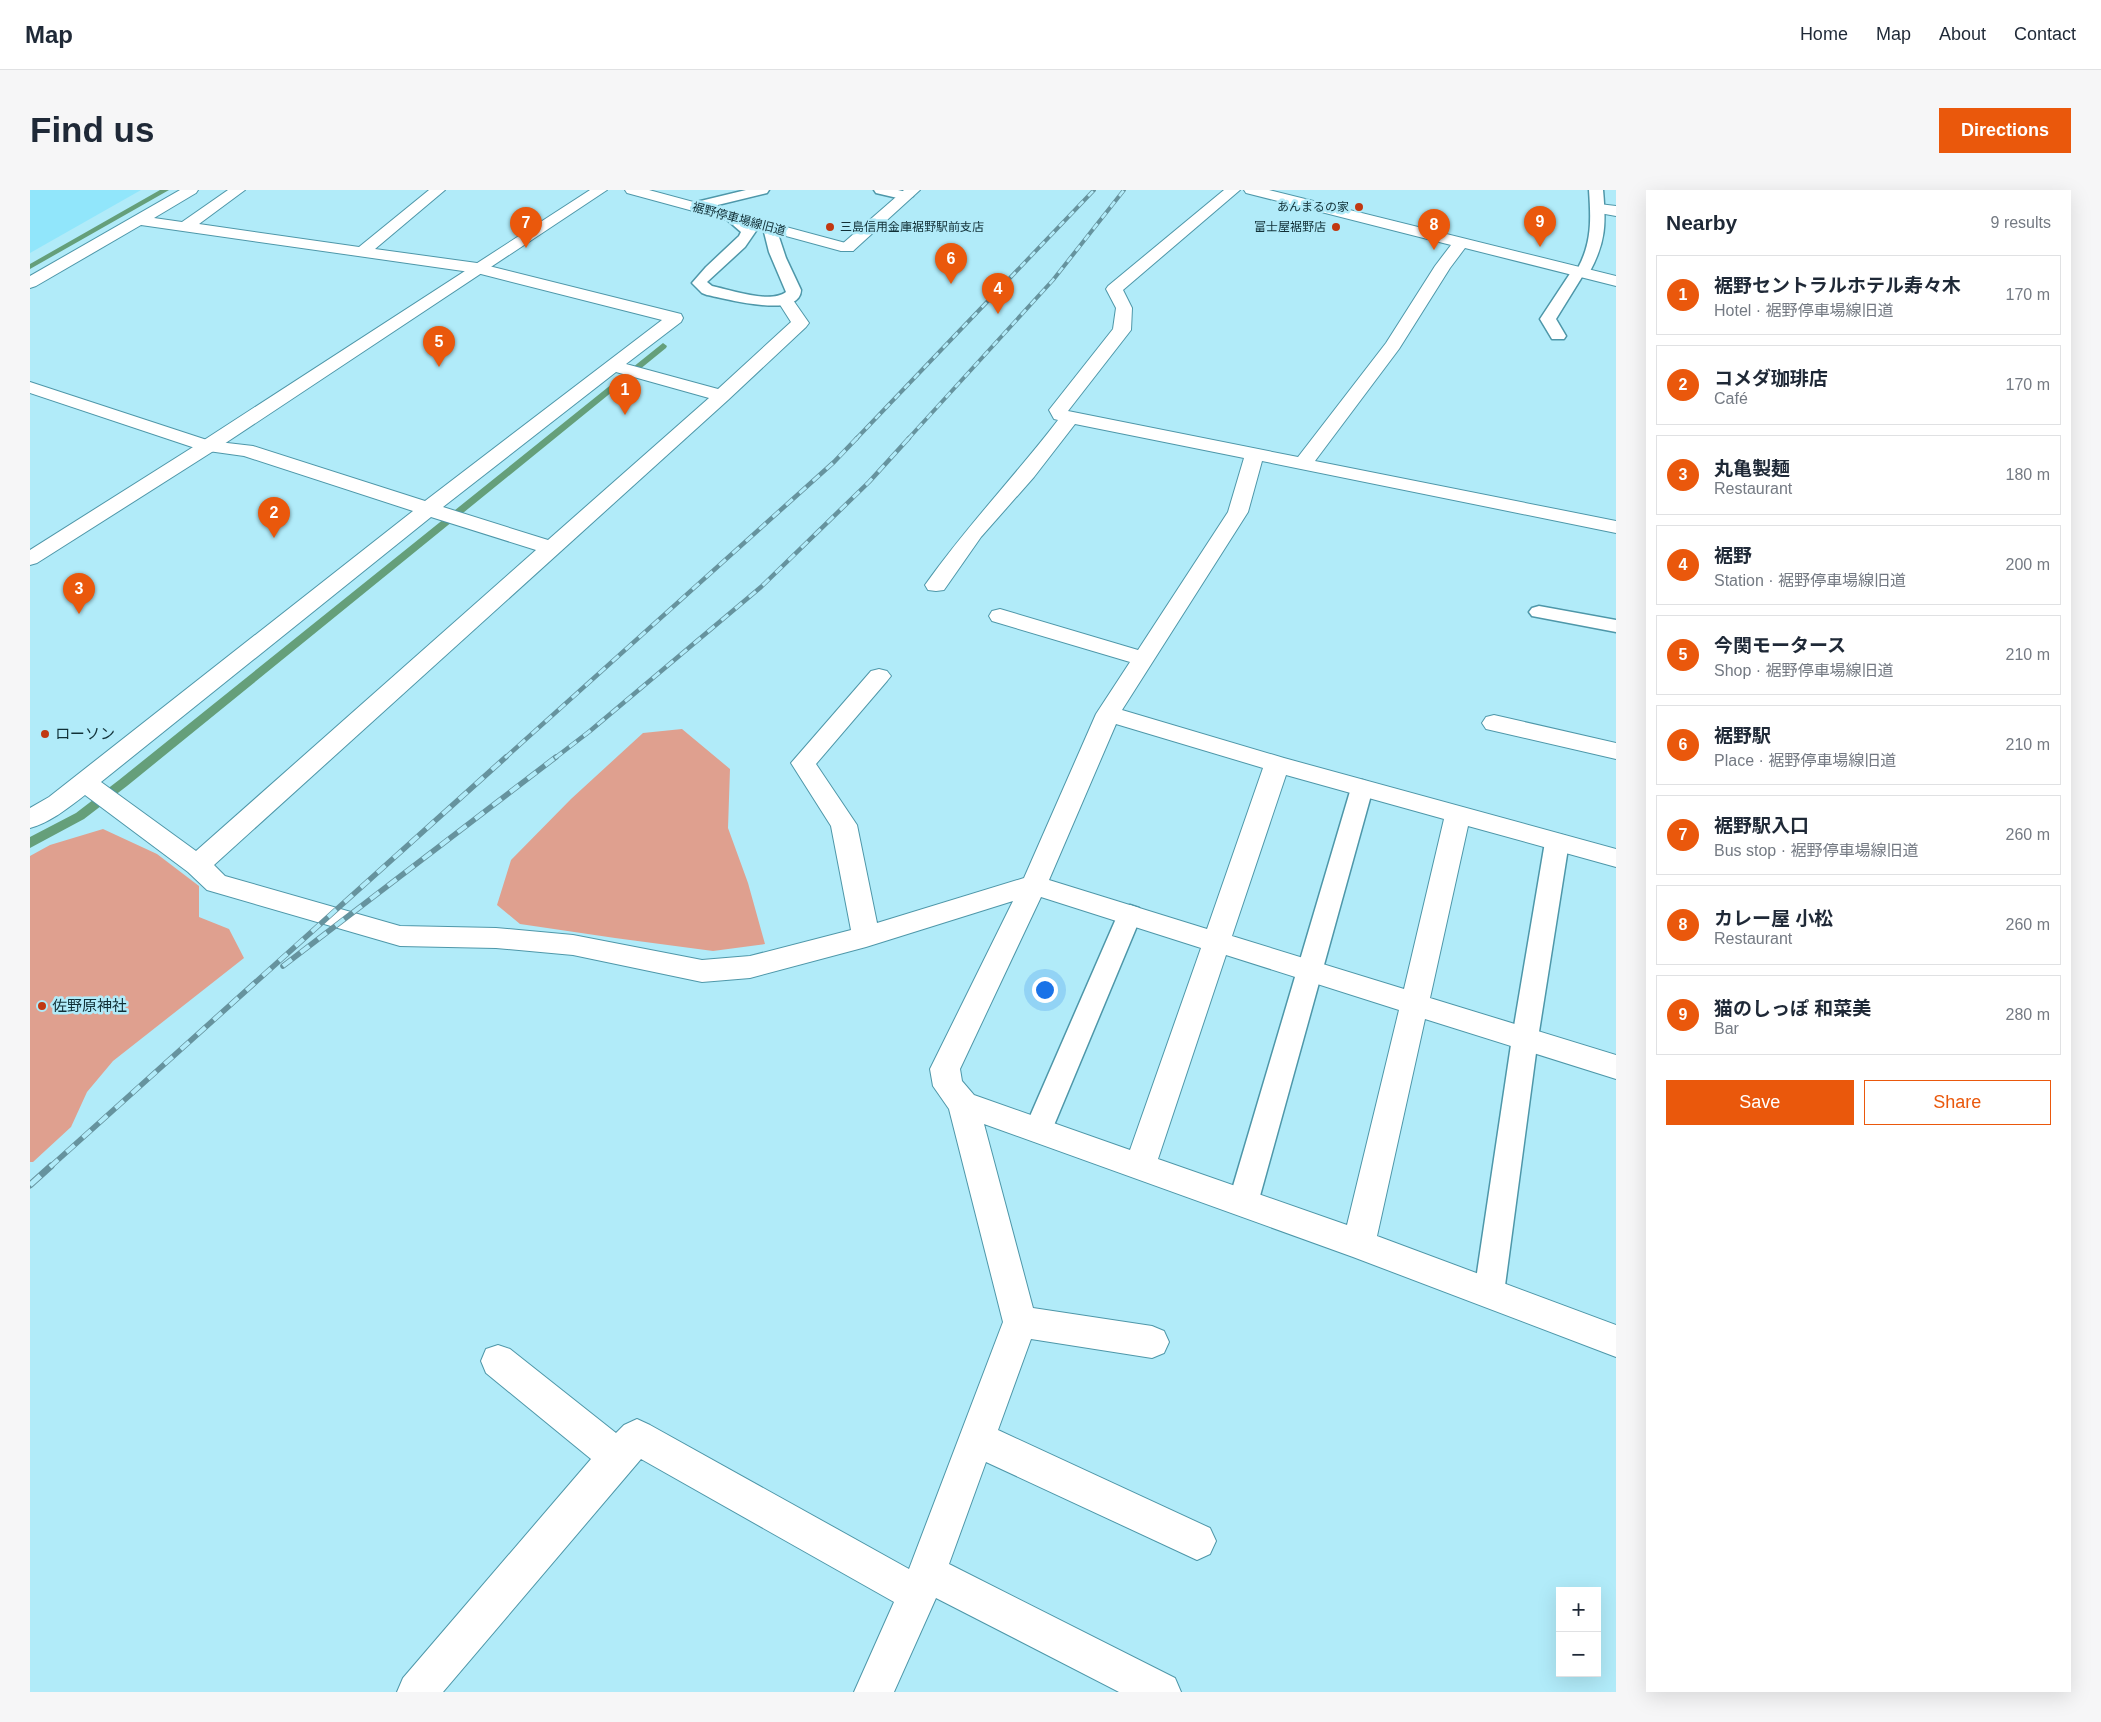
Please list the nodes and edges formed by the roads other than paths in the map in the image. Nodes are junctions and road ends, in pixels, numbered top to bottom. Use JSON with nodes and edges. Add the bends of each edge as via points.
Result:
{"nodes":[{"id":1,"x":191,"y":190,"type":"edge"},
{"id":2,"x":238,"y":190,"type":"edge"},
{"id":3,"x":438,"y":190,"type":"edge"},
{"id":4,"x":600,"y":190,"type":"edge"},
{"id":5,"x":632,"y":190,"type":"edge"},
{"id":6,"x":762,"y":190,"type":"edge"},
{"id":7,"x":881,"y":190,"type":"edge"},
{"id":8,"x":1233,"y":190,"type":"edge"},
{"id":9,"x":1251,"y":190,"type":"edge"},
{"id":10,"x":1596,"y":190,"type":"edge"},
{"id":11,"x":910,"y":193,"type":"edge"},
{"id":12,"x":693,"y":207,"type":"junction"},
{"id":13,"x":1599,"y":209,"type":"junction"},
{"id":14,"x":1616,"y":211,"type":"edge"},
{"id":15,"x":732,"y":218,"type":"junction"},
{"id":16,"x":138,"y":220,"type":"junction"},
{"id":17,"x":184,"y":227,"type":"junction"},
{"id":18,"x":770,"y":228,"type":"junction"},
{"id":19,"x":1461,"y":243,"type":"junction"},
{"id":20,"x":363,"y":251,"type":"junction"},
{"id":21,"x":477,"y":268,"type":"junction"},
{"id":22,"x":1580,"y":273,"type":"junction"},
{"id":23,"x":1616,"y":281,"type":"edge"},
{"id":24,"x":30,"y":283,"type":"edge"},
{"id":25,"x":785,"y":300,"type":"junction"},
{"id":26,"x":1558,"y":336,"type":"dead end"},
{"id":27,"x":617,"y":367,"type":"junction"},
{"id":28,"x":30,"y":387,"type":"edge"},
{"id":29,"x":722,"y":396,"type":"junction"},
{"id":30,"x":1070,"y":417,"type":"junction"},
{"id":31,"x":208,"y":446,"type":"junction"},
{"id":32,"x":1254,"y":455,"type":"junction"},
{"id":33,"x":1304,"y":464,"type":"junction"},
{"id":34,"x":433,"y":511,"type":"junction"},
{"id":35,"x":1616,"y":527,"type":"edge"},
{"id":36,"x":550,"y":548,"type":"junction"},
{"id":37,"x":30,"y":559,"type":"edge"},
{"id":38,"x":936,"y":585,"type":"dead end"},
{"id":39,"x":1539,"y":612,"type":"dead end"},
{"id":40,"x":1000,"y":616,"type":"dead end"},
{"id":41,"x":1616,"y":626,"type":"edge"},
{"id":42,"x":1143,"y":660,"type":"junction"},
{"id":43,"x":879,"y":676,"type":"dead end"},
{"id":44,"x":1108,"y":714,"type":"junction"},
{"id":45,"x":1494,"y":723,"type":"dead end"},
{"id":46,"x":1616,"y":751,"type":"edge"},
{"id":47,"x":1277,"y":764,"type":"junction"},
{"id":48,"x":90,"y":786,"type":"junction"},
{"id":49,"x":1362,"y":788,"type":"junction"},
{"id":50,"x":1458,"y":815,"type":"junction"},
{"id":51,"x":30,"y":819,"type":"edge"},
{"id":52,"x":1557,"y":842,"type":"junction"},
{"id":53,"x":1616,"y":858,"type":"edge"},
{"id":54,"x":197,"y":865,"type":"junction"},
{"id":55,"x":1034,"y":885,"type":"junction"},
{"id":56,"x":1130,"y":914,"type":"junction"},
{"id":57,"x":866,"y":936,"type":"junction"},
{"id":58,"x":1216,"y":941,"type":"junction"},
{"id":59,"x":1309,"y":970,"type":"junction"},
{"id":60,"x":1415,"y":1002,"type":"junction"},
{"id":61,"x":1525,"y":1038,"type":"junction"},
{"id":62,"x":1616,"y":1067,"type":"edge"},
{"id":63,"x":963,"y":1104,"type":"junction"},
{"id":64,"x":1038,"y":1130,"type":"junction"},
{"id":65,"x":1140,"y":1166,"type":"junction"},
{"id":66,"x":1243,"y":1203,"type":"junction"},
{"id":67,"x":1359,"y":1244,"type":"junction"},
{"id":68,"x":1489,"y":1293,"type":"junction"},
{"id":69,"x":1020,"y":1322,"type":"junction"},
{"id":70,"x":1616,"y":1336,"type":"edge"},
{"id":71,"x":1152,"y":1342,"type":"dead end"},
{"id":72,"x":498,"y":1361,"type":"dead end"},
{"id":73,"x":977,"y":1439,"type":"junction"},
{"id":74,"x":617,"y":1457,"type":"junction"},
{"id":75,"x":1197,"y":1541,"type":"dead end"},
{"id":76,"x":922,"y":1584,"type":"junction"},
{"id":77,"x":417,"y":1692,"type":"edge"},
{"id":78,"x":874,"y":1692,"type":"edge"},
{"id":79,"x":1161,"y":1692,"type":"edge"}],
"edges":[{"from":1,"to":16,"type":"street"},
{"from":2,"to":17,"type":"street"},
{"from":3,"to":20,"type":"street"},
{"from":4,"to":21,"type":"street"},
{"from":5,"to":12,"type":"street","name":"裾野停車場線旧道"},
{"from":6,"to":12,"type":"lane"},
{"from":7,"to":11,"type":"lane"},
{"from":8,"to":30,"type":"street","via":[[1114,289],[1124,308],[1122,330],[1058,410],[1061,415]]},
{"from":9,"to":19,"type":"street"},
{"from":10,"to":13,"type":"lane"},
{"from":11,"to":18,"type":"street","name":"裾野停車場線旧道","via":[[847,248]]},
{"from":12,"to":15,"type":"street","name":"裾野停車場線旧道"},
{"from":13,"to":14,"type":"street"},
{"from":13,"to":22,"type":"lane","via":[[1595,252]]},
{"from":15,"to":18,"type":"street","name":"裾野停車場線旧道"},
{"from":15,"to":25,"type":"lane","via":[[750,231],[700,283],[707,290],[767,302]]},
{"from":16,"to":17,"type":"street"},
{"from":16,"to":24,"type":"street"},
{"from":17,"to":20,"type":"street"},
{"from":18,"to":25,"type":"lane","via":[[793,285],[794,293]]},
{"from":19,"to":22,"type":"street"},
{"from":19,"to":33,"type":"street","via":[[1394,345]]},
{"from":20,"to":21,"type":"street"},
{"from":21,"to":27,"type":"street","via":[[675,318]]},
{"from":21,"to":31,"type":"street"},
{"from":22,"to":23,"type":"street"},
{"from":22,"to":26,"type":"lane","via":[[1548,320]]},
{"from":25,"to":29,"type":"street","via":[[800,323]]},
{"from":27,"to":29,"type":"street"},
{"from":27,"to":34,"type":"street"},
{"from":28,"to":31,"type":"street"},
{"from":29,"to":36,"type":"street"},
{"from":30,"to":32,"type":"street"},
{"from":30,"to":38,"type":"street","via":[[1027,473],[974,533]]},
{"from":31,"to":34,"type":"street","via":[[246,450]]},
{"from":31,"to":37,"type":"street"},
{"from":32,"to":33,"type":"street"},
{"from":32,"to":42,"type":"street","via":[[1238,512]]},
{"from":33,"to":35,"type":"street"},
{"from":34,"to":36,"type":"street"},
{"from":34,"to":48,"type":"street"},
{"from":36,"to":54,"type":"street"},
{"from":39,"to":41,"type":"lane"},
{"from":40,"to":42,"type":"street"},
{"from":42,"to":44,"type":"street"},
{"from":43,"to":57,"type":"street","via":[[803,763],[844,825]]},
{"from":44,"to":47,"type":"street"},
{"from":44,"to":55,"type":"street"},
{"from":45,"to":46,"type":"street"},
{"from":47,"to":49,"type":"street"},
{"from":47,"to":58,"type":"street"},
{"from":48,"to":51,"type":"street"},
{"from":48,"to":54,"type":"street"},
{"from":49,"to":50,"type":"street"},
{"from":49,"to":59,"type":"lane"},
{"from":50,"to":52,"type":"street"},
{"from":50,"to":60,"type":"street"},
{"from":52,"to":53,"type":"street"},
{"from":52,"to":61,"type":"lane"},
{"from":54,"to":57,"type":"street","via":[[216,883],[400,936],[573,944],[702,971],[750,967]]},
{"from":55,"to":56,"type":"street"},
{"from":55,"to":57,"type":"street"},
{"from":55,"to":63,"type":"street","via":[[946,1070],[948,1086]]},
{"from":56,"to":58,"type":"street"},
{"from":56,"to":64,"type":"lane"},
{"from":58,"to":59,"type":"street"},
{"from":58,"to":65,"type":"street"},
{"from":59,"to":60,"type":"street"},
{"from":59,"to":66,"type":"lane"},
{"from":60,"to":61,"type":"street"},
{"from":60,"to":67,"type":"street"},
{"from":61,"to":62,"type":"street"},
{"from":61,"to":68,"type":"lane"},
{"from":63,"to":64,"type":"street"},
{"from":63,"to":69,"type":"street"},
{"from":64,"to":65,"type":"street"},
{"from":65,"to":66,"type":"street"},
{"from":66,"to":67,"type":"street"},
{"from":67,"to":68,"type":"street"},
{"from":68,"to":70,"type":"street"},
{"from":69,"to":71,"type":"street"},
{"from":69,"to":73,"type":"street"},
{"from":72,"to":74,"type":"street"},
{"from":73,"to":75,"type":"street"},
{"from":73,"to":76,"type":"street"},
{"from":74,"to":76,"type":"street","via":[[637,1437]]},
{"from":74,"to":77,"type":"street"},
{"from":76,"to":78,"type":"street"},
{"from":76,"to":79,"type":"street"}]}
